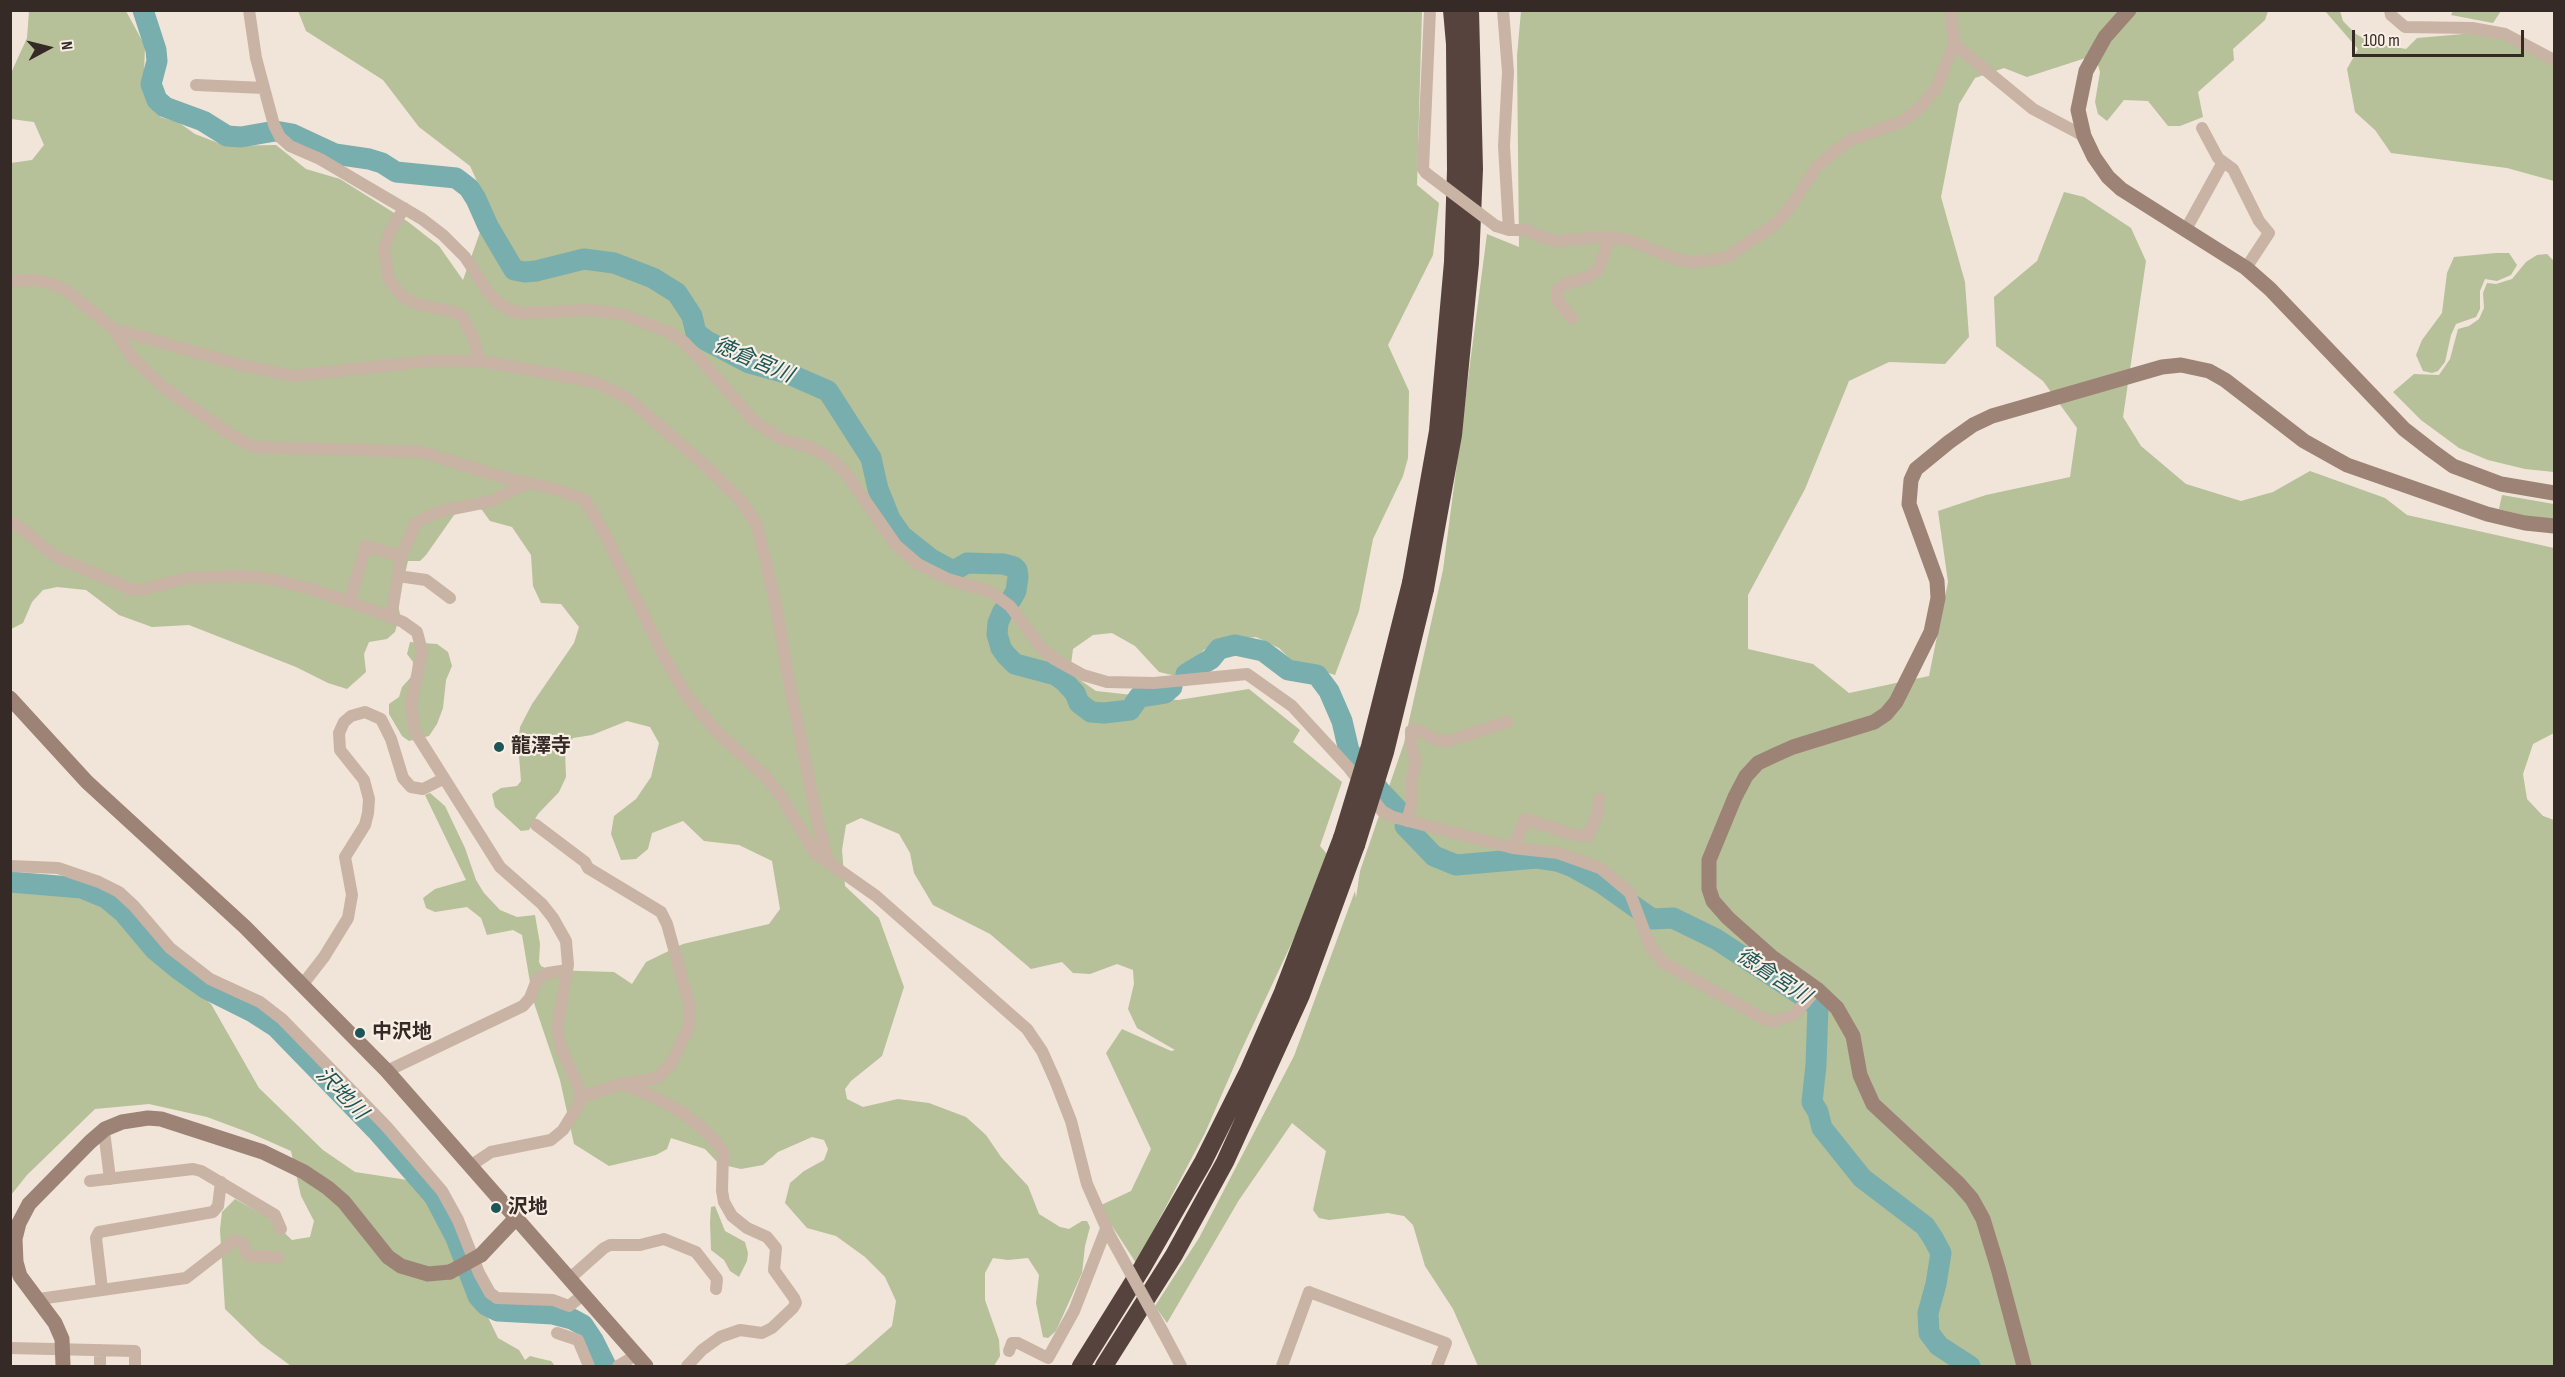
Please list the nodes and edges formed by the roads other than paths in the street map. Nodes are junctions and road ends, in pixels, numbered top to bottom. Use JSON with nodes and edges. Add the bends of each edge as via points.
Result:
{"nodes":[{"id":1,"x":249,"y":10,"type":"edge"},
{"id":2,"x":1430,"y":10,"type":"edge"},
{"id":3,"x":1452,"y":10,"type":"edge"},
{"id":4,"x":1470,"y":10,"type":"edge"},
{"id":5,"x":1503,"y":10,"type":"edge"},
{"id":6,"x":1951,"y":10,"type":"edge"},
{"id":7,"x":2129,"y":10,"type":"edge"},
{"id":8,"x":2390,"y":10,"type":"edge"},
{"id":9,"x":1954,"y":44,"type":"junction"},
{"id":10,"x":2554,"y":60,"type":"edge"},
{"id":11,"x":196,"y":85,"type":"dead end"},
{"id":12,"x":264,"y":88,"type":"junction"},
{"id":13,"x":2202,"y":128,"type":"dead end"},
{"id":14,"x":2084,"y":136,"type":"junction"},
{"id":15,"x":2223,"y":162,"type":"junction"},
{"id":16,"x":404,"y":208,"type":"junction"},
{"id":17,"x":1509,"y":230,"type":"junction"},
{"id":18,"x":2185,"y":231,"type":"junction"},
{"id":19,"x":1610,"y":237,"type":"junction"},
{"id":20,"x":2246,"y":268,"type":"junction"},
{"id":21,"x":10,"y":281,"type":"edge"},
{"id":22,"x":1572,"y":318,"type":"dead end"},
{"id":23,"x":114,"y":329,"type":"junction"},
{"id":24,"x":478,"y":361,"type":"junction"},
{"id":25,"x":527,"y":483,"type":"junction"},
{"id":26,"x":2554,"y":493,"type":"edge"},
{"id":27,"x":10,"y":522,"type":"edge"},
{"id":28,"x":2554,"y":526,"type":"edge"},
{"id":29,"x":401,"y":556,"type":"junction"},
{"id":30,"x":398,"y":576,"type":"junction"},
{"id":31,"x":1418,"y":586,"type":"junction"},
{"id":32,"x":450,"y":598,"type":"dead end"},
{"id":33,"x":348,"y":602,"type":"junction"},
{"id":34,"x":392,"y":618,"type":"junction"},
{"id":35,"x":10,"y":698,"type":"edge"},
{"id":36,"x":1507,"y":722,"type":"dead end"},
{"id":37,"x":443,"y":778,"type":"junction"},
{"id":38,"x":1599,"y":799,"type":"dead end"},
{"id":39,"x":1407,"y":821,"type":"junction"},
{"id":40,"x":536,"y":825,"type":"dead end"},
{"id":41,"x":1349,"y":842,"type":"junction"},
{"id":42,"x":1513,"y":848,"type":"junction"},
{"id":43,"x":829,"y":863,"type":"junction"},
{"id":44,"x":10,"y":866,"type":"edge"},
{"id":45,"x":567,"y":970,"type":"junction"},
{"id":46,"x":303,"y":984,"type":"junction"},
{"id":47,"x":1817,"y":989,"type":"junction"},
{"id":48,"x":387,"y":1071,"type":"junction"},
{"id":49,"x":622,"y":1084,"type":"junction"},
{"id":50,"x":581,"y":1097,"type":"junction"},
{"id":51,"x":104,"y":1131,"type":"junction"},
{"id":52,"x":471,"y":1166,"type":"junction"},
{"id":53,"x":110,"y":1179,"type":"junction"},
{"id":54,"x":90,"y":1181,"type":"dead end"},
{"id":55,"x":221,"y":1182,"type":"junction"},
{"id":56,"x":516,"y":1218,"type":"junction"},
{"id":57,"x":281,"y":1229,"type":"dead end"},
{"id":58,"x":1108,"y":1232,"type":"junction"},
{"id":59,"x":13,"y":1239,"type":"edge"},
{"id":60,"x":278,"y":1257,"type":"dead end"},
{"id":61,"x":569,"y":1279,"type":"junction"},
{"id":62,"x":102,"y":1289,"type":"junction"},
{"id":63,"x":716,"y":1289,"type":"dead end"},
{"id":64,"x":583,"y":1295,"type":"junction"},
{"id":65,"x":39,"y":1299,"type":"junction"},
{"id":66,"x":556,"y":1333,"type":"dead end"},
{"id":67,"x":10,"y":1348,"type":"edge"},
{"id":68,"x":64,"y":1349,"type":"junction"},
{"id":69,"x":100,"y":1350,"type":"junction"},
{"id":70,"x":1010,"y":1351,"type":"dead end"},
{"id":71,"x":641,"y":1361,"type":"edge"},
{"id":72,"x":63,"y":1366,"type":"edge"},
{"id":73,"x":100,"y":1366,"type":"edge"},
{"id":74,"x":135,"y":1366,"type":"edge"},
{"id":75,"x":589,"y":1366,"type":"edge"},
{"id":76,"x":618,"y":1366,"type":"edge"},
{"id":77,"x":687,"y":1366,"type":"edge"},
{"id":78,"x":1081,"y":1366,"type":"edge"},
{"id":79,"x":1104,"y":1366,"type":"edge"},
{"id":80,"x":1181,"y":1366,"type":"edge"},
{"id":81,"x":1282,"y":1366,"type":"edge"},
{"id":82,"x":1437,"y":1366,"type":"edge"},
{"id":83,"x":2024,"y":1366,"type":"edge"}],
"edges":[{"from":1,"to":12,"type":"street"},
{"from":2,"to":17,"type":"street","bridge":true,"via":[[1422,169],[1496,226]]},
{"from":3,"to":31,"type":"highway","via":[[1456,170],[1453,262],[1438,431]]},
{"from":4,"to":31,"type":"highway","via":[[1474,169],[1469,275],[1453,435]]},
{"from":5,"to":17,"type":"street","via":[[1508,72],[1504,146]]},
{"from":6,"to":9,"type":"street"},
{"from":7,"to":14,"type":"street","via":[[2105,37],[2086,71],[2078,110]]},
{"from":8,"to":10,"type":"street","via":[[2405,27],[2472,28],[2505,34]]},
{"from":9,"to":14,"type":"street","via":[[2033,109]]},
{"from":9,"to":19,"type":"street","via":[[1937,87],[1921,107],[1901,122],[1851,140],[1834,152],[1816,168],[1790,209],[1774,225],[1726,258],[1676,260],[1629,240]]},
{"from":11,"to":12,"type":"street"},
{"from":12,"to":16,"type":"street","via":[[274,125],[285,142]]},
{"from":13,"to":15,"type":"street"},
{"from":14,"to":18,"type":"street","via":[[2099,164],[2121,189]]},
{"from":15,"to":18,"type":"street"},
{"from":15,"to":20,"type":"street","via":[[2233,169],[2269,233]]},
{"from":16,"to":24,"type":"street","via":[[384,249],[389,280],[403,297],[417,304],[462,316],[475,341]]},
{"from":16,"to":39,"type":"street","via":[[443,235],[465,257],[488,292],[512,311],[591,309],[621,314],[676,337],[754,422],[781,439],[810,447],[830,458],[846,473],[896,545],[918,564],[948,579],[991,592],[1010,606],[1054,658],[1083,675],[1107,682],[1247,674],[1292,706],[1382,811]]},
{"from":17,"to":19,"type":"street","via":[[1528,230],[1556,241]]},
{"from":18,"to":20,"type":"street"},
{"from":19,"to":22,"type":"street","via":[[1598,270],[1557,290],[1557,300]]},
{"from":20,"to":26,"type":"street","via":[[2404,429],[2431,450],[2453,466],[2500,484]]},
{"from":21,"to":23,"type":"street","via":[[53,284]]},
{"from":23,"to":24,"type":"street","via":[[292,376],[429,361]]},
{"from":23,"to":25,"type":"street","via":[[131,356],[163,387],[254,447],[406,450]]},
{"from":24,"to":43,"type":"street","via":[[581,379],[617,391],[710,470],[750,512],[757,525],[776,606]]},
{"from":25,"to":29,"type":"street","via":[[492,501],[437,512],[416,523]]},
{"from":25,"to":43,"type":"street","via":[[577,496],[590,505],[660,651],[688,698],[717,732],[766,777],[815,853]]},
{"from":27,"to":33,"type":"street","via":[[56,557],[133,590],[187,578],[241,576],[286,582]]},
{"from":28,"to":47,"type":"street","via":[[2487,514],[2347,465],[2304,441],[2225,380],[2196,367],[2162,367],[1973,425],[1917,469],[1911,480],[1909,504],[1937,581],[1938,598],[1930,632],[1896,702],[1874,722],[1792,747],[1758,763],[1735,797],[1709,860],[1709,889],[1721,911],[1772,957]]},
{"from":29,"to":30,"type":"street"},
{"from":29,"to":33,"type":"street","via":[[366,546]]},
{"from":30,"to":32,"type":"street","via":[[426,580]]},
{"from":30,"to":34,"type":"street"},
{"from":31,"to":41,"type":"highway","bridge":true,"via":[[1385,752]]},
{"from":33,"to":34,"type":"street"},
{"from":34,"to":37,"type":"street","via":[[410,626],[420,639],[412,723]]},
{"from":35,"to":46,"type":"street","via":[[87,782]]},
{"from":36,"to":39,"type":"street","via":[[1448,741],[1411,731],[1416,761]]},
{"from":37,"to":45,"type":"street","via":[[500,867],[553,918],[566,941]]},
{"from":37,"to":46,"type":"street","via":[[423,789],[411,787],[403,778],[381,719],[365,712],[344,722],[339,733],[340,750],[364,780],[368,813],[345,857],[352,895],[348,918]]},
{"from":38,"to":42,"type":"street","via":[[1598,813],[1588,836],[1526,819]]},
{"from":39,"to":42,"type":"street"},
{"from":40,"to":49,"type":"street","via":[[588,868],[661,912],[667,924],[690,1007],[690,1024],[670,1064],[657,1078]]},
{"from":41,"to":78,"type":"highway","via":[[1248,1072],[1203,1162]]},
{"from":41,"to":79,"type":"highway","via":[[1301,995],[1225,1162],[1174,1255]]},
{"from":42,"to":47,"type":"street","via":[[1558,853],[1600,868],[1630,893],[1650,946],[1662,962],[1764,1019],[1774,1021],[1794,1015]]},
{"from":43,"to":58,"type":"street","via":[[876,896],[1027,1029],[1055,1080],[1071,1121],[1087,1184]]},
{"from":44,"to":64,"type":"street","via":[[58,868],[119,892],[170,948],[210,979],[260,1002],[282,1019],[442,1191],[490,1293],[497,1298],[553,1300],[569,1306]]},
{"from":45,"to":48,"type":"street","via":[[541,977],[524,1006]]},
{"from":45,"to":50,"type":"street","via":[[557,1029]]},
{"from":46,"to":48,"type":"street"},
{"from":47,"to":83,"type":"street","via":[[1848,1022],[1860,1075],[1873,1104],[1958,1183],[1983,1218]]},
{"from":48,"to":52,"type":"street"},
{"from":49,"to":50,"type":"street"},
{"from":49,"to":77,"type":"street","via":[[680,1111],[718,1144],[723,1159],[724,1202],[737,1222],[772,1241],[776,1248],[774,1270],[796,1303],[769,1330],[736,1331],[720,1336]]},
{"from":50,"to":52,"type":"street","via":[[575,1113],[551,1140],[491,1152]]},
{"from":51,"to":53,"type":"street"},
{"from":51,"to":56,"type":"street","bridge":true,"via":[[137,1119],[162,1119],[263,1152],[328,1188],[388,1257],[401,1266],[428,1274],[450,1272],[481,1255]]},
{"from":51,"to":59,"type":"street","via":[[29,1204]]},
{"from":52,"to":56,"type":"street"},
{"from":53,"to":54,"type":"street"},
{"from":53,"to":55,"type":"street","via":[[193,1169]]},
{"from":55,"to":57,"type":"street","via":[[275,1215]]},
{"from":55,"to":62,"type":"street","via":[[218,1206],[213,1212],[99,1232],[96,1238]]},
{"from":56,"to":61,"type":"street"},
{"from":58,"to":70,"type":"street","via":[[1074,1311],[1048,1358],[1018,1343],[1012,1343]]},
{"from":58,"to":80,"type":"street","bridge":true},
{"from":59,"to":65,"type":"street","via":[[20,1276]]},
{"from":60,"to":62,"type":"street","via":[[250,1256],[242,1243],[235,1240],[186,1278]]},
{"from":61,"to":63,"type":"street","via":[[610,1245],[640,1245],[664,1239],[696,1252],[717,1279]]},
{"from":61,"to":64,"type":"street"},
{"from":62,"to":65,"type":"street"},
{"from":64,"to":71,"type":"street"},
{"from":65,"to":68,"type":"street","via":[[55,1323]]},
{"from":66,"to":75,"type":"street","via":[[578,1340]]},
{"from":67,"to":68,"type":"street"},
{"from":68,"to":69,"type":"street"},
{"from":68,"to":72,"type":"street"},
{"from":69,"to":73,"type":"street"},
{"from":69,"to":74,"type":"street","via":[[135,1351]]},
{"from":71,"to":76,"type":"street"},
{"from":81,"to":82,"type":"street","via":[[1309,1292],[1446,1343]]}]}
